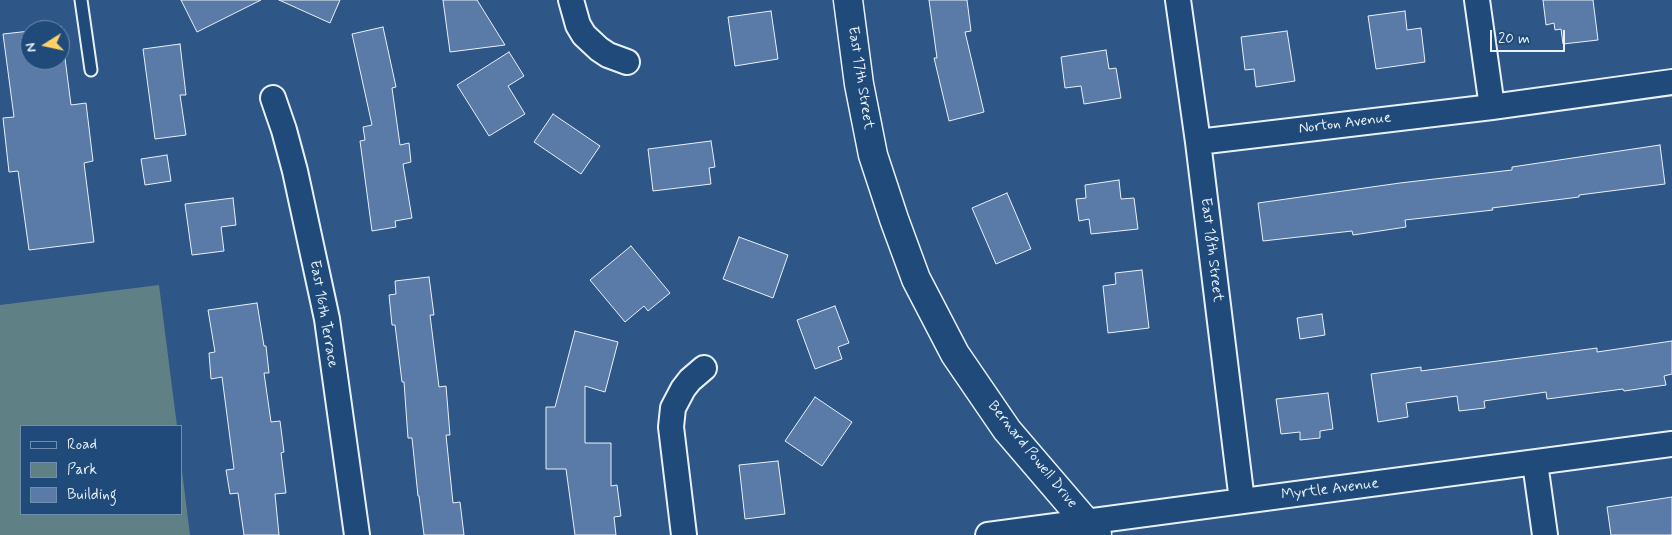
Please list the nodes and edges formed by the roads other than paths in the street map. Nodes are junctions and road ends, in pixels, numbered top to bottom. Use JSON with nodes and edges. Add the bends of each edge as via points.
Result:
{"nodes":[{"id":1,"x":81,"y":0,"type":"edge"},
{"id":2,"x":571,"y":0,"type":"edge"},
{"id":3,"x":848,"y":0,"type":"edge"},
{"id":4,"x":1178,"y":0,"type":"edge"},
{"id":5,"x":1477,"y":0,"type":"edge"},
{"id":6,"x":627,"y":62,"type":"dead end"},
{"id":7,"x":91,"y":70,"type":"dead end"},
{"id":8,"x":1672,"y":82,"type":"edge"},
{"id":9,"x":273,"y":98,"type":"dead end"},
{"id":10,"x":1492,"y":107,"type":"junction"},
{"id":11,"x":1198,"y":142,"type":"junction"},
{"id":12,"x":873,"y":155,"type":"joint"},
{"id":13,"x":704,"y":368,"type":"dead end"},
{"id":14,"x":1672,"y":444,"type":"edge"},
{"id":15,"x":1535,"y":463,"type":"junction"},
{"id":16,"x":1242,"y":501,"type":"junction"},
{"id":17,"x":1092,"y":529,"type":"edge"},
{"id":18,"x":357,"y":535,"type":"edge"},
{"id":19,"x":684,"y":535,"type":"edge"},
{"id":20,"x":988,"y":535,"type":"edge"},
{"id":21,"x":1545,"y":535,"type":"edge"}],
"edges":[{"from":1,"to":7,"type":"lane"},
{"from":2,"to":6,"type":"street","via":[[584,35],[604,52]]},
{"from":3,"to":12,"type":"street","name":"East 17th Street","via":[[859,84]]},
{"from":4,"to":11,"type":"street","name":"East 18th Street"},
{"from":5,"to":10,"type":"street"},
{"from":8,"to":10,"type":"street","name":"Norton Avenue"},
{"from":9,"to":18,"type":"street","name":"East 16th Terrace","via":[[295,172],[327,319]]},
{"from":10,"to":11,"type":"street","name":"Norton Avenue"},
{"from":11,"to":16,"type":"street","name":"East 18th Street"},
{"from":12,"to":17,"type":"street","name":"Bernard Powell Drive","via":[[916,279],[955,354],[1007,430]]},
{"from":13,"to":19,"type":"street","via":[[683,388],[673,408],[671,427]]},
{"from":14,"to":15,"type":"street","name":"Myrtle Avenue"},
{"from":15,"to":16,"type":"street","name":"Myrtle Avenue"},
{"from":15,"to":21,"type":"street"},
{"from":16,"to":17,"type":"street","name":"Myrtle Avenue"},
{"from":17,"to":20,"type":"street","name":"Myrtle Avenue"}]}
